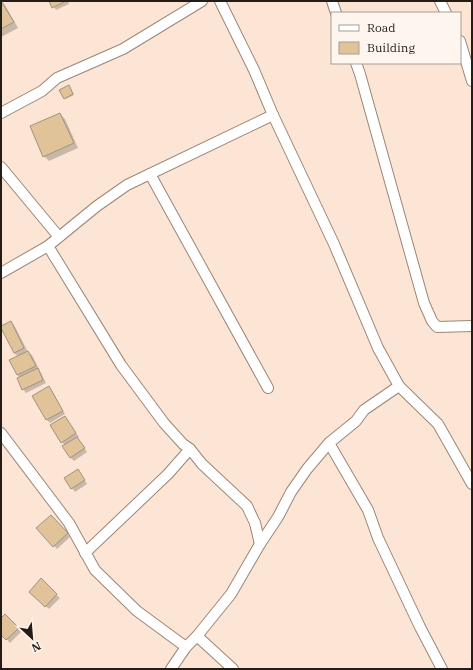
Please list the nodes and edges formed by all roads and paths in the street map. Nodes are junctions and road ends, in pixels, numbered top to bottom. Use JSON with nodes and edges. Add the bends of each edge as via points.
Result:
{"nodes":[{"id":1,"x":202,"y":1,"type":"edge"},
{"id":2,"x":220,"y":1,"type":"edge"},
{"id":3,"x":332,"y":1,"type":"edge"},
{"id":4,"x":440,"y":1,"type":"edge"},
{"id":5,"x":336,"y":12,"type":"edge"},
{"id":6,"x":446,"y":12,"type":"edge"},
{"id":7,"x":461,"y":44,"type":"edge"},
{"id":8,"x":356,"y":64,"type":"edge"},
{"id":9,"x":472,"y":81,"type":"edge"},
{"id":10,"x":1,"y":113,"type":"edge"},
{"id":11,"x":273,"y":115,"type":"junction"},
{"id":12,"x":1,"y":167,"type":"edge"},
{"id":13,"x":150,"y":174,"type":"junction"},
{"id":14,"x":59,"y":237,"type":"junction"},
{"id":15,"x":48,"y":246,"type":"junction"},
{"id":16,"x":1,"y":273,"type":"edge"},
{"id":17,"x":472,"y":326,"type":"edge"},
{"id":18,"x":399,"y":386,"type":"junction"},
{"id":19,"x":268,"y":388,"type":"dead end"},
{"id":20,"x":1,"y":433,"type":"edge"},
{"id":21,"x":330,"y":443,"type":"junction"},
{"id":22,"x":190,"y":449,"type":"junction"},
{"id":23,"x":472,"y":484,"type":"edge"},
{"id":24,"x":260,"y":544,"type":"junction"},
{"id":25,"x":85,"y":553,"type":"junction"},
{"id":26,"x":197,"y":636,"type":"junction"},
{"id":27,"x":186,"y":647,"type":"junction"},
{"id":28,"x":171,"y":669,"type":"edge"},
{"id":29,"x":233,"y":669,"type":"edge"},
{"id":30,"x":442,"y":669,"type":"edge"}],
"edges":[{"from":1,"to":10,"type":"street","via":[[123,49],[57,78],[42,91]]},
{"from":2,"to":11,"type":"street"},
{"from":3,"to":5,"type":"street"},
{"from":4,"to":6,"type":"street"},
{"from":7,"to":9,"type":"street"},
{"from":8,"to":17,"type":"street","via":[[424,303],[437,327]]},
{"from":11,"to":13,"type":"street"},
{"from":11,"to":18,"type":"street","via":[[334,244],[378,348]]},
{"from":12,"to":14,"type":"street"},
{"from":13,"to":14,"type":"street","via":[[127,185]]},
{"from":13,"to":19,"type":"street"},
{"from":14,"to":15,"type":"street"},
{"from":15,"to":16,"type":"street"},
{"from":15,"to":22,"type":"street","via":[[121,365],[164,423],[182,444]]},
{"from":18,"to":21,"type":"street","via":[[364,410]]},
{"from":18,"to":23,"type":"street","via":[[438,424]]},
{"from":20,"to":25,"type":"street","via":[[69,523]]},
{"from":21,"to":24,"type":"street","via":[[295,486]]},
{"from":21,"to":30,"type":"street","via":[[368,510],[378,538]]},
{"from":22,"to":24,"type":"street","via":[[202,464],[247,506],[255,523]]},
{"from":22,"to":25,"type":"street","via":[[168,474]]},
{"from":24,"to":26,"type":"street","via":[[231,594]]},
{"from":25,"to":27,"type":"street","via":[[95,570],[137,611]]},
{"from":26,"to":27,"type":"street"},
{"from":26,"to":29,"type":"street"},
{"from":27,"to":28,"type":"street"}]}
